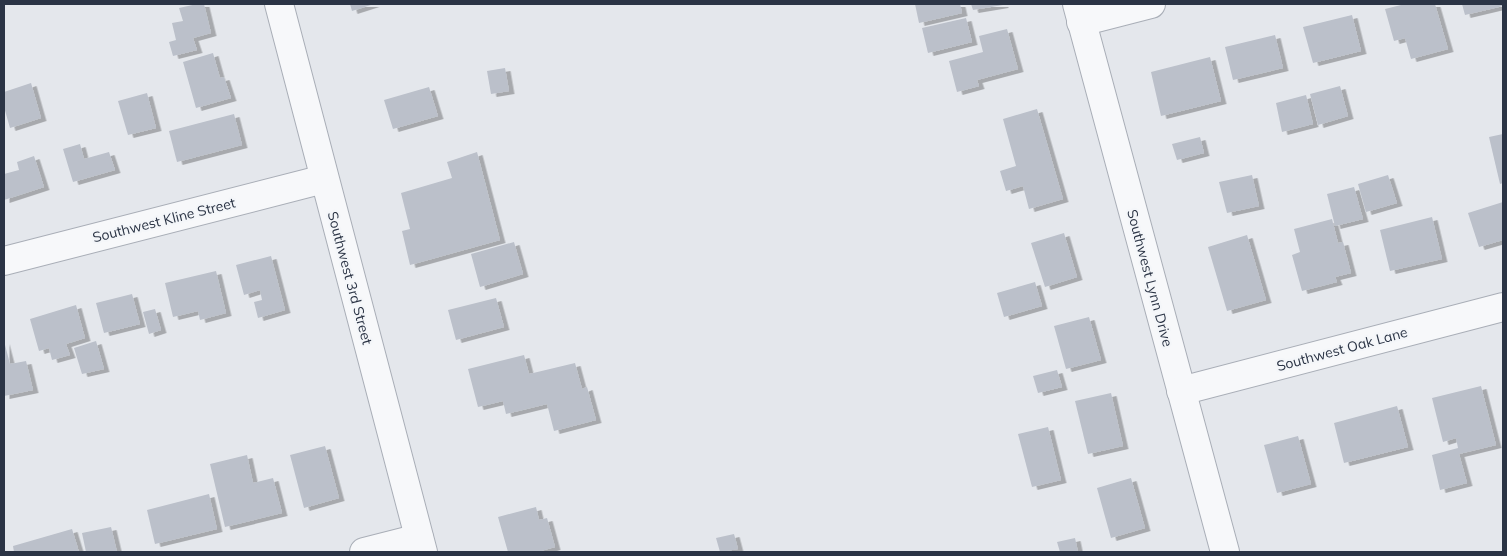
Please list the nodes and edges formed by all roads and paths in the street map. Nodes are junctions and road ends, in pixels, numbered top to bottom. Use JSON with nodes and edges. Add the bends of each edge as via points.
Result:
{"nodes":[{"id":1,"x":279,"y":4,"type":"edge"},
{"id":2,"x":1151,"y":4,"type":"edge"},
{"id":3,"x":1079,"y":13,"type":"edge"},
{"id":4,"x":324,"y":179,"type":"junction"},
{"id":5,"x":4,"y":261,"type":"edge"},
{"id":6,"x":1503,"y":307,"type":"edge"},
{"id":7,"x":1181,"y":391,"type":"junction"},
{"id":8,"x":421,"y":545,"type":"edge"},
{"id":9,"x":364,"y":552,"type":"edge"},
{"id":10,"x":1225,"y":552,"type":"edge"}],
"edges":[{"from":1,"to":4,"type":"street","name":"Southwest 3rd Street"},
{"from":2,"to":3,"type":"street"},
{"from":3,"to":7,"type":"street","name":"Southwest Lynn Drive"},
{"from":4,"to":5,"type":"street","name":"Southwest Kline Street"},
{"from":4,"to":8,"type":"street","name":"Southwest 3rd Street"},
{"from":6,"to":7,"type":"street","name":"Southwest Oak Lane"},
{"from":7,"to":10,"type":"street","name":"Southwest Lynn Drive"},
{"from":8,"to":9,"type":"street"}]}
